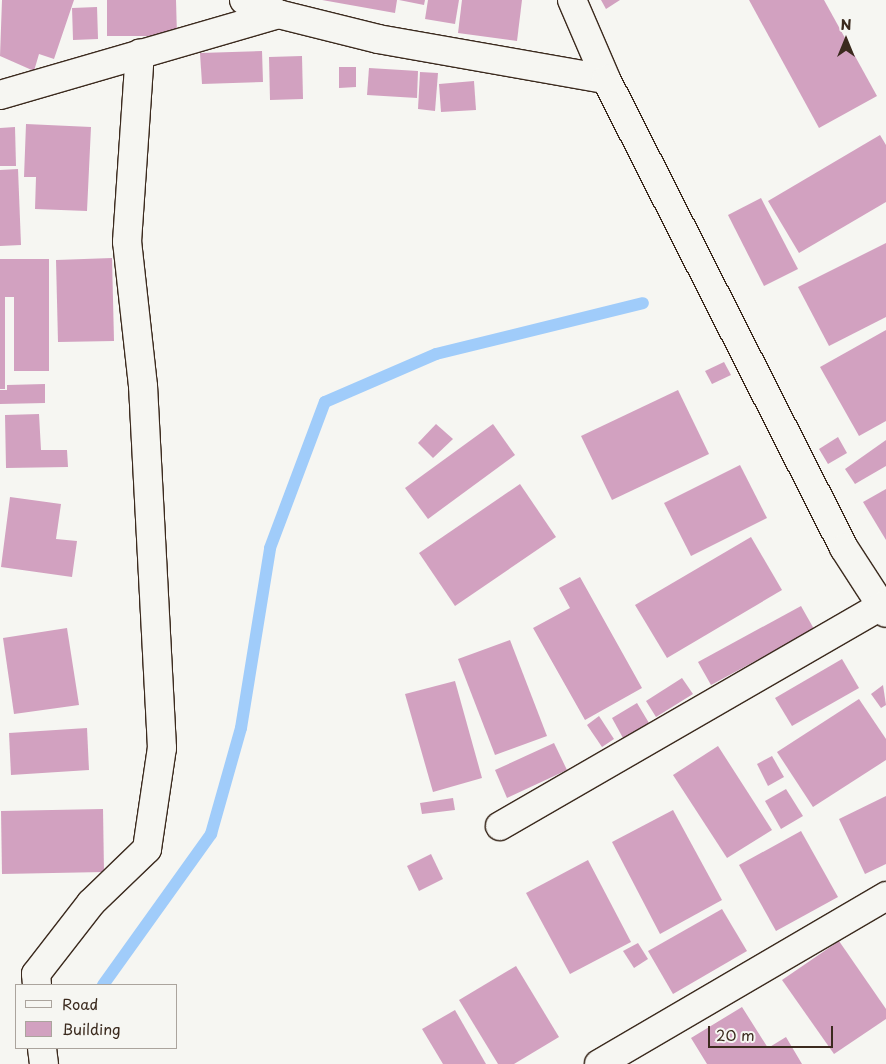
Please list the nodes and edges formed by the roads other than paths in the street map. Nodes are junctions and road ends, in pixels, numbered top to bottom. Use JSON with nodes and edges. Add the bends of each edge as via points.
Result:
{"nodes":[{"id":1,"x":244,"y":0,"type":"edge"},
{"id":2,"x":572,"y":0,"type":"edge"},
{"id":3,"x":278,"y":14,"type":"junction"},
{"id":4,"x":140,"y":54,"type":"junction"},
{"id":5,"x":606,"y":79,"type":"junction"},
{"id":6,"x":0,"y":95,"type":"edge"},
{"id":7,"x":884,"y":609,"type":"edge"},
{"id":8,"x":500,"y":826,"type":"dead end"},
{"id":9,"x":886,"y":896,"type":"edge"},
{"id":10,"x":37,"y":984,"type":"edge"},
{"id":11,"x":42,"y":1049,"type":"edge"},
{"id":12,"x":44,"y":1064,"type":"edge"},
{"id":13,"x":599,"y":1064,"type":"edge"}],
"edges":[{"from":1,"to":3,"type":"street"},
{"from":2,"to":5,"type":"street"},
{"from":3,"to":4,"type":"street"},
{"from":3,"to":5,"type":"street","via":[[473,59]]},
{"from":4,"to":6,"type":"street"},
{"from":4,"to":10,"type":"street","via":[[140,111],[126,242],[143,386],[162,748],[146,849],[92,902],[36,974]]},
{"from":5,"to":7,"type":"street","via":[[844,548]]},
{"from":7,"to":8,"type":"street"},
{"from":9,"to":13,"type":"street"},
{"from":11,"to":12,"type":"street"}]}
